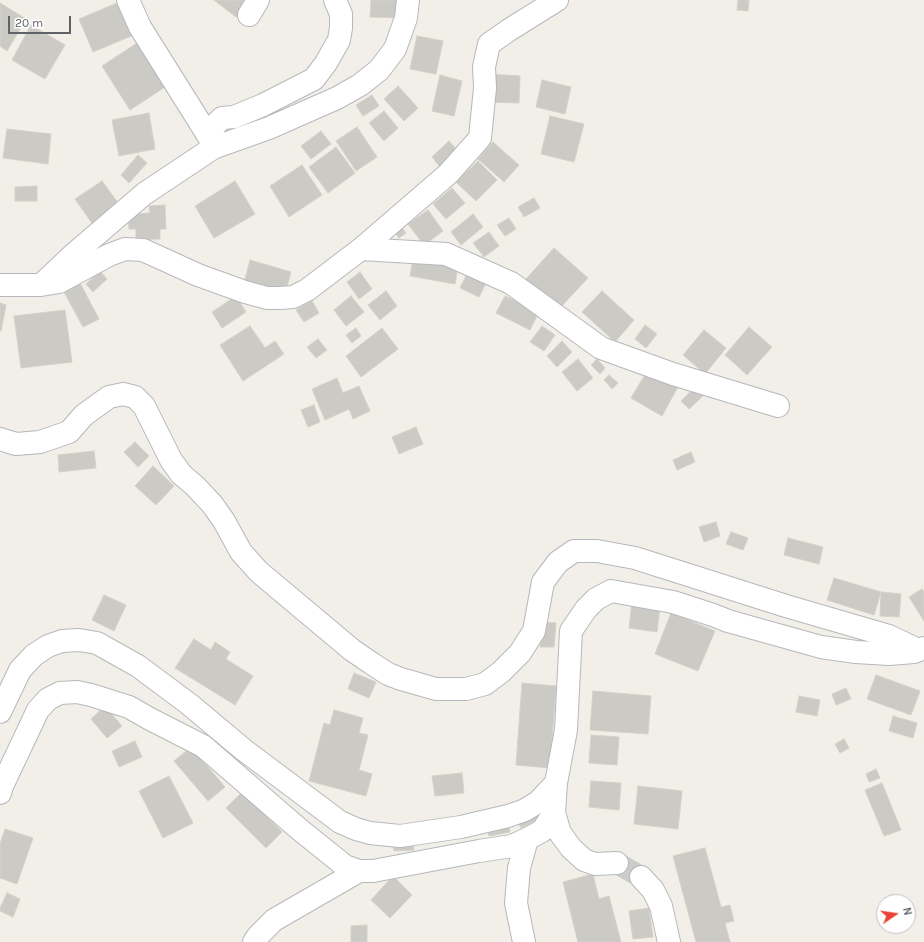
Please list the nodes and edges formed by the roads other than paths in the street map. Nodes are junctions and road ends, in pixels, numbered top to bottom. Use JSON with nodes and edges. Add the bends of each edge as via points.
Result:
{"nodes":[{"id":1,"x":128,"y":0,"type":"edge"},
{"id":2,"x":335,"y":0,"type":"edge"},
{"id":3,"x":408,"y":0,"type":"edge"},
{"id":4,"x":557,"y":0,"type":"edge"},
{"id":5,"x":211,"y":142,"type":"junction"},
{"id":6,"x":361,"y":249,"type":"junction"},
{"id":7,"x":0,"y":285,"type":"edge"},
{"id":8,"x":42,"y":285,"type":"junction"},
{"id":9,"x":778,"y":406,"type":"dead end"},
{"id":10,"x":0,"y":439,"type":"edge"},
{"id":11,"x":921,"y":649,"type":"edge"},
{"id":12,"x":0,"y":712,"type":"edge"},
{"id":13,"x":556,"y":783,"type":"junction"},
{"id":14,"x":0,"y":793,"type":"edge"},
{"id":15,"x":554,"y":813,"type":"junction"},
{"id":16,"x":527,"y":839,"type":"junction"},
{"id":17,"x":617,"y":863,"type":"tunnel mouth"},
{"id":18,"x":359,"y":871,"type":"junction"},
{"id":19,"x":641,"y":877,"type":"tunnel mouth"},
{"id":20,"x":254,"y":942,"type":"edge"},
{"id":21,"x":524,"y":942,"type":"edge"},
{"id":22,"x":669,"y":942,"type":"edge"}],
"edges":[{"from":1,"to":5,"type":"street","via":[[140,27]]},
{"from":2,"to":5,"type":"street","via":[[341,14],[338,40],[314,79],[263,105],[234,117],[222,118],[215,125]]},
{"from":3,"to":5,"type":"street","via":[[406,18],[395,50],[379,70],[360,85],[269,128]]},
{"from":4,"to":6,"type":"street","via":[[489,44],[484,67],[486,88],[480,138],[448,174]]},
{"from":5,"to":8,"type":"street","via":[[144,194]]},
{"from":6,"to":8,"type":"street","via":[[307,290],[293,297],[267,298],[198,275],[143,250],[125,249],[108,255],[58,282]]},
{"from":6,"to":9,"type":"street","via":[[446,254],[511,283],[601,348],[673,374]]},
{"from":7,"to":8,"type":"street"},
{"from":10,"to":11,"type":"street","via":[[16,444],[40,442],[69,432],[84,415],[109,397],[123,394],[135,397],[144,406],[171,460],[181,474],[212,504],[241,552],[259,572],[370,663],[401,680],[436,690],[466,689],[485,684],[520,653],[534,631],[543,582],[558,562],[574,551],[597,551],[636,558],[889,636]]},
{"from":11,"to":13,"type":"street","via":[[889,654],[822,648],[673,602],[611,591],[596,599],[571,631],[566,730]]},
{"from":12,"to":13,"type":"street","via":[[20,670],[34,655],[62,641],[79,640],[97,643],[138,666],[289,785],[340,822],[356,829],[400,836],[487,822],[525,810],[538,802]]},
{"from":13,"to":15,"type":"street"},
{"from":14,"to":18,"type":"street","via":[[38,710],[48,699],[60,693],[76,692],[91,695],[129,707],[203,746],[345,866]]},
{"from":15,"to":16,"type":"street","via":[[542,831]]},
{"from":15,"to":17,"type":"street","via":[[560,832],[571,848],[584,860],[595,864]]},
{"from":16,"to":18,"type":"street","via":[[512,846],[373,871]]},
{"from":16,"to":21,"type":"street","via":[[519,868],[516,903]]},
{"from":18,"to":20,"type":"street","via":[[274,920]]},
{"from":19,"to":22,"type":"street","via":[[653,890],[661,906]]}]}
